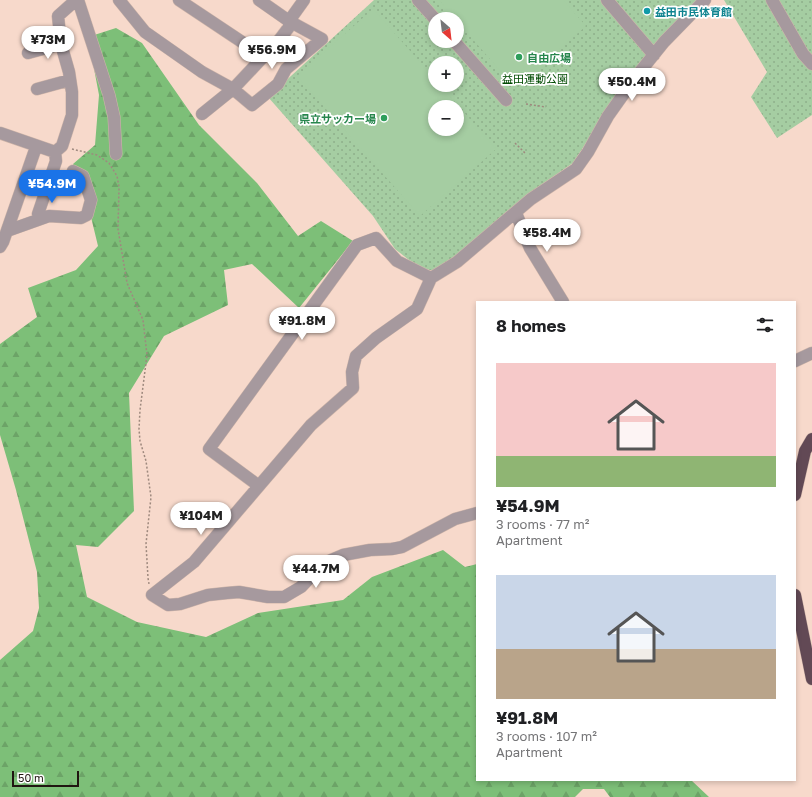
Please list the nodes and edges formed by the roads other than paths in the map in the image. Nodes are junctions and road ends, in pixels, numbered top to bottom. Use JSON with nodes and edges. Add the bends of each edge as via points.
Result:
{"nodes":[{"id":1,"x":77,"y":0,"type":"edge"},
{"id":2,"x":119,"y":0,"type":"edge"},
{"id":3,"x":179,"y":0,"type":"edge"},
{"id":4,"x":259,"y":0,"type":"edge"},
{"id":5,"x":304,"y":0,"type":"edge"},
{"id":6,"x":418,"y":0,"type":"edge"},
{"id":7,"x":607,"y":0,"type":"edge"},
{"id":8,"x":705,"y":0,"type":"edge"},
{"id":9,"x":772,"y":0,"type":"edge"},
{"id":10,"x":429,"y":12,"type":"edge"},
{"id":11,"x":289,"y":21,"type":"junction"},
{"id":12,"x":61,"y":44,"type":"junction"},
{"id":13,"x":460,"y":48,"type":"edge"},
{"id":14,"x":28,"y":52,"type":"dead end"},
{"id":15,"x":654,"y":55,"type":"junction"},
{"id":16,"x":263,"y":56,"type":"junction"},
{"id":17,"x":812,"y":64,"type":"edge"},
{"id":18,"x":70,"y":80,"type":"junction"},
{"id":19,"x":37,"y":89,"type":"dead end"},
{"id":20,"x":233,"y":89,"type":"junction"},
{"id":21,"x":506,"y":100,"type":"dead end"},
{"id":22,"x":202,"y":114,"type":"dead end"},
{"id":23,"x":0,"y":133,"type":"edge"},
{"id":24,"x":36,"y":146,"type":"junction"},
{"id":25,"x":58,"y":149,"type":"junction"},
{"id":26,"x":116,"y":154,"type":"dead end"},
{"id":27,"x":73,"y":171,"type":"dead end"},
{"id":28,"x":38,"y":214,"type":"dead end"},
{"id":29,"x":516,"y":214,"type":"junction"},
{"id":30,"x":2,"y":240,"type":"edge"},
{"id":31,"x":432,"y":278,"type":"junction"},
{"id":32,"x":562,"y":301,"type":"edge"},
{"id":33,"x":812,"y":352,"type":"edge"},
{"id":34,"x":796,"y":360,"type":"edge"},
{"id":35,"x":812,"y":439,"type":"edge"},
{"id":36,"x":259,"y":486,"type":"junction"},
{"id":37,"x":796,"y":491,"type":"edge"},
{"id":38,"x":476,"y":513,"type":"edge"},
{"id":39,"x":796,"y":600,"type":"edge"},
{"id":40,"x":812,"y":679,"type":"edge"}],
"edges":[{"from":1,"to":12,"type":"street","via":[[58,16]]},
{"from":1,"to":26,"type":"street","via":[[109,95],[114,117]]},
{"from":2,"to":20,"type":"street","via":[[145,32],[202,72]]},
{"from":3,"to":16,"type":"street"},
{"from":4,"to":11,"type":"street"},
{"from":5,"to":11,"type":"street"},
{"from":6,"to":10,"type":"street"},
{"from":7,"to":15,"type":"street"},
{"from":8,"to":15,"type":"street"},
{"from":9,"to":17,"type":"street","via":[[803,54]]},
{"from":11,"to":16,"type":"street","via":[[289,27]]},
{"from":11,"to":20,"type":"street","via":[[322,39],[286,70],[278,84],[252,105]]},
{"from":12,"to":14,"type":"street"},
{"from":12,"to":18,"type":"street"},
{"from":13,"to":21,"type":"street"},
{"from":15,"to":29,"type":"street","via":[[608,116],[576,169],[531,199]]},
{"from":16,"to":20,"type":"street"},
{"from":18,"to":19,"type":"street"},
{"from":18,"to":25,"type":"street","via":[[72,115]]},
{"from":20,"to":22,"type":"street"},
{"from":23,"to":24,"type":"street"},
{"from":24,"to":25,"type":"street"},
{"from":24,"to":30,"type":"street"},
{"from":25,"to":28,"type":"street"},
{"from":27,"to":30,"type":"street","via":[[83,176],[91,200],[87,215],[81,218],[48,216]]},
{"from":29,"to":31,"type":"street","via":[[457,262]]},
{"from":29,"to":32,"type":"street","via":[[530,248]]},
{"from":31,"to":36,"type":"street","via":[[417,309],[376,338],[356,356],[352,372],[353,388],[311,425]]},
{"from":31,"to":36,"type":"street","via":[[397,261],[376,238],[357,245],[209,449]]},
{"from":33,"to":34,"type":"street"},
{"from":35,"to":37,"type":"highway","via":[[805,451]]},
{"from":36,"to":38,"type":"street","via":[[194,562],[152,596],[168,605],[227,592],[284,597],[301,587],[329,561],[343,555],[402,547],[455,519]]},
{"from":39,"to":40,"type":"highway"}]}
